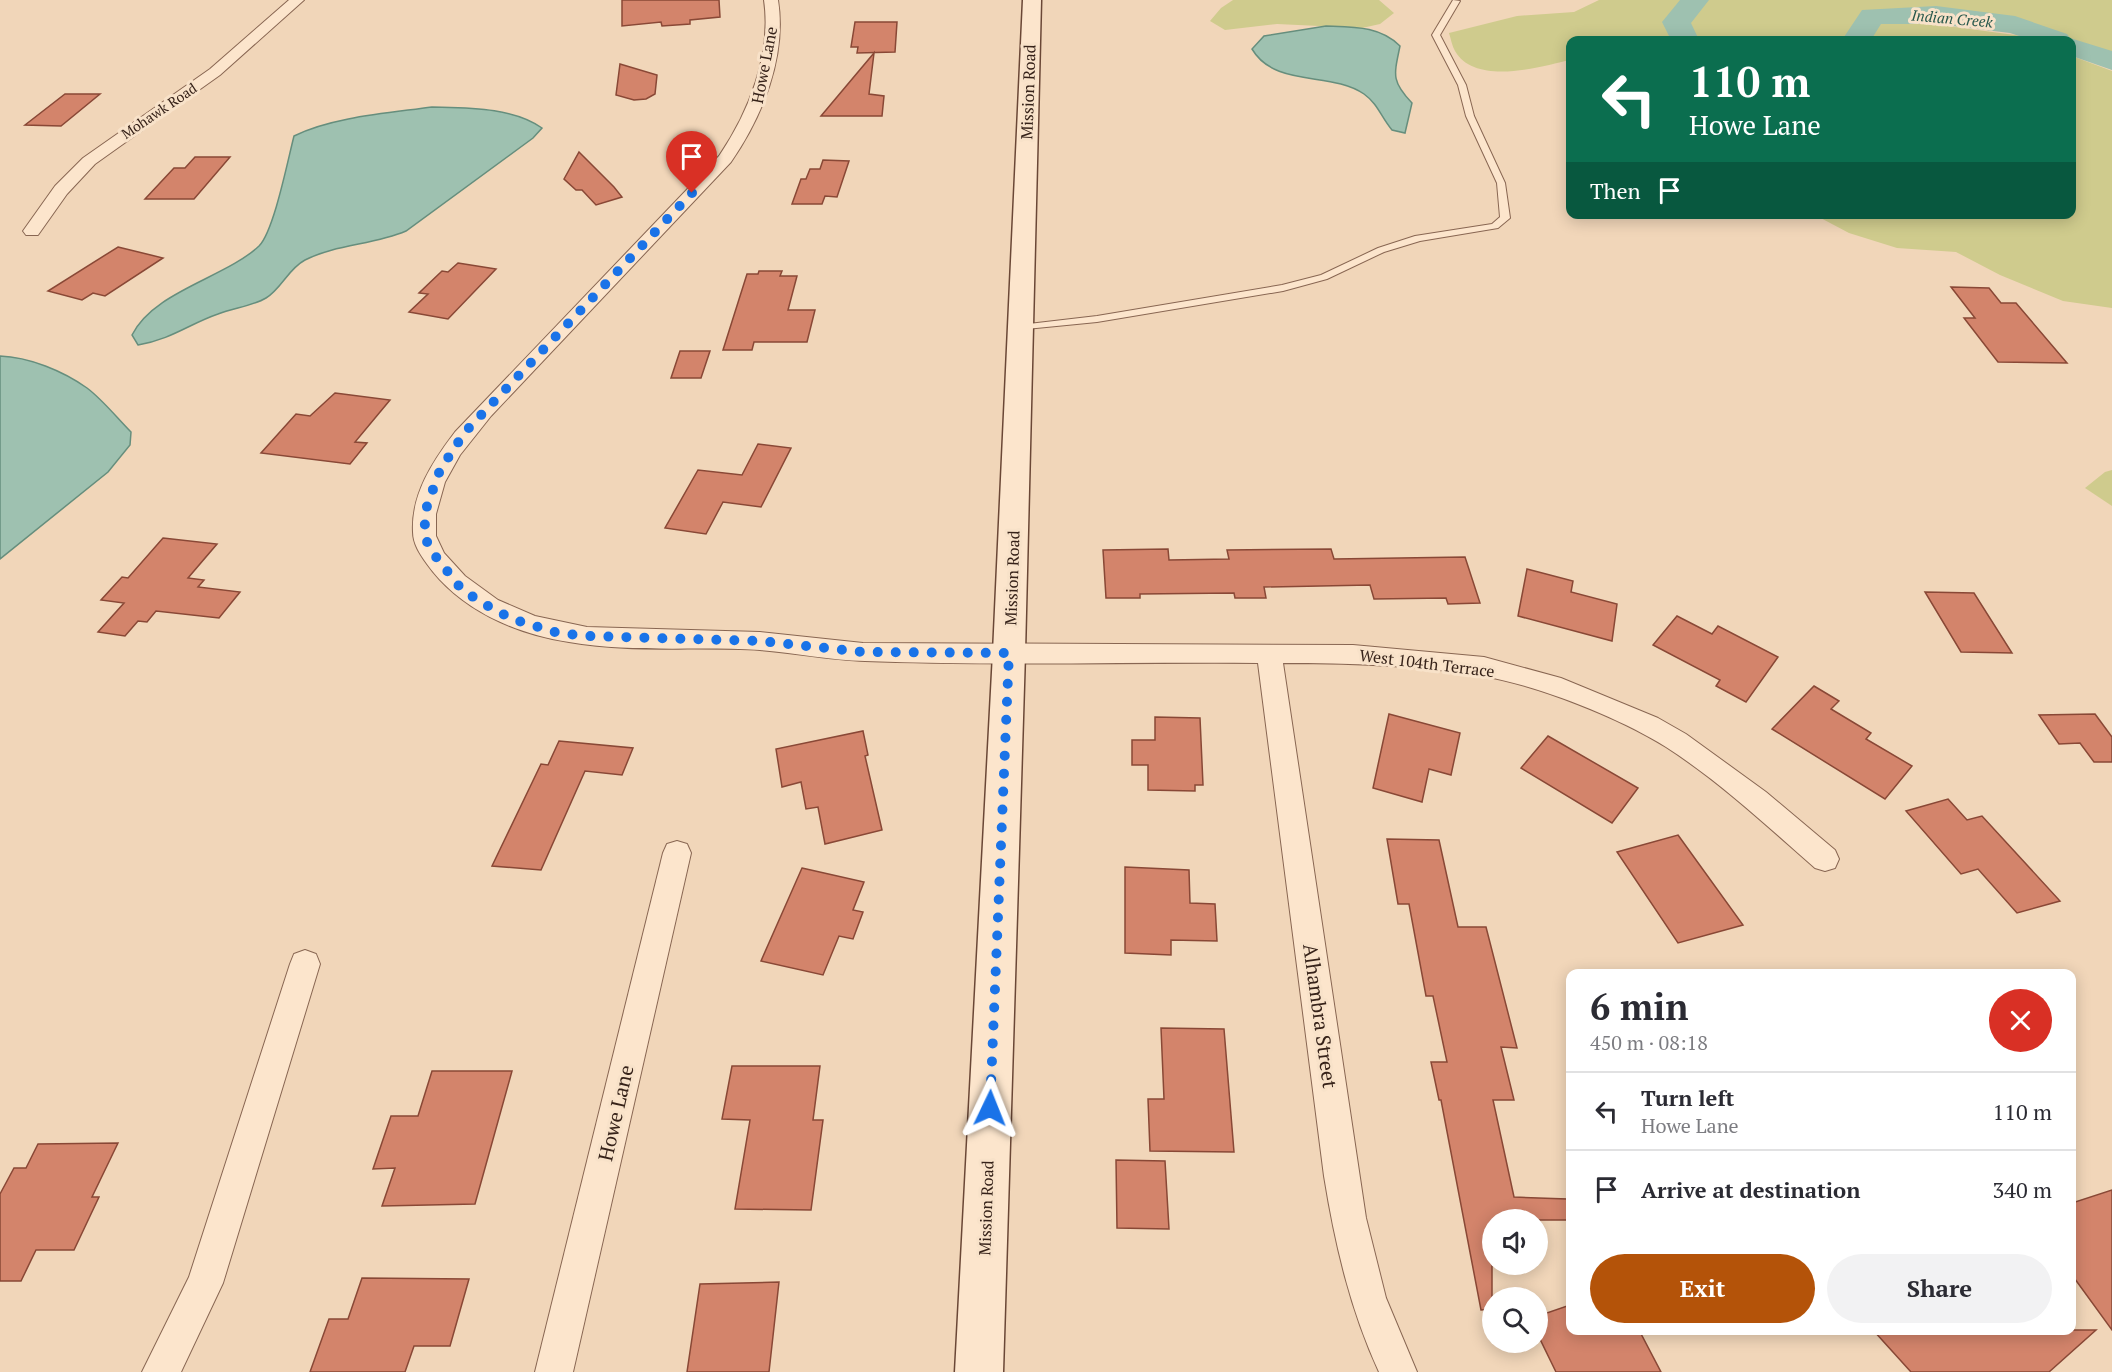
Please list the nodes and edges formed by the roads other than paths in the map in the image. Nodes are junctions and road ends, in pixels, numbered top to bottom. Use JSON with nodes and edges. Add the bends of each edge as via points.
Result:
{"nodes":[{"id":1,"x":297,"y":0,"type":"edge"},
{"id":2,"x":771,"y":0,"type":"edge"},
{"id":3,"x":1032,"y":0,"type":"edge"},
{"id":4,"x":1456,"y":2,"type":"dead end"},
{"id":5,"x":32,"y":231,"type":"dead end"},
{"id":6,"x":1020,"y":328,"type":"junction"},
{"id":7,"x":1009,"y":653,"type":"junction"},
{"id":8,"x":1269,"y":653,"type":"junction"},
{"id":9,"x":677,"y":854,"type":"dead end"},
{"id":10,"x":1825,"y":859,"type":"dead end"},
{"id":11,"x":305,"y":964,"type":"dead end"},
{"id":12,"x":161,"y":1372,"type":"edge"},
{"id":13,"x":554,"y":1372,"type":"edge"},
{"id":14,"x":979,"y":1372,"type":"edge"},
{"id":15,"x":1398,"y":1372,"type":"edge"}],
"edges":[{"from":1,"to":5,"type":"street","name":"Mohawk Road","via":[[208,77],[89,161],[61,190]]},
{"from":2,"to":7,"type":"street","name":"Howe Lane","via":[[774,13],[762,88],[746,129],[725,159],[465,432],[440,470],[427,506],[424,532],[429,548],[459,586],[477,600],[512,619],[558,633],[760,641],[863,652]]},
{"from":3,"to":6,"type":"main road","name":"Mission Road"},
{"from":4,"to":6,"type":"lane","via":[[1436,35],[1462,85],[1470,117],[1501,183],[1505,218],[1495,226],[1418,238],[1381,250],[1324,277],[1283,288]]},
{"from":6,"to":7,"type":"main road","name":"Mission Road"},
{"from":7,"to":8,"type":"street","name":"West 104th Terrace"},
{"from":7,"to":14,"type":"main road","name":"Mission Road"},
{"from":8,"to":10,"type":"street","name":"West 104th Terrace","via":[[1353,654],[1447,662],[1520,675],[1584,696],[1677,741],[1756,800]]},
{"from":8,"to":15,"type":"street","name":"Alhambra Street","via":[[1359,1274],[1383,1345]]},
{"from":9,"to":13,"type":"street","name":"Howe Lane"},
{"from":11,"to":12,"type":"street","via":[[205,1282]]}]}
